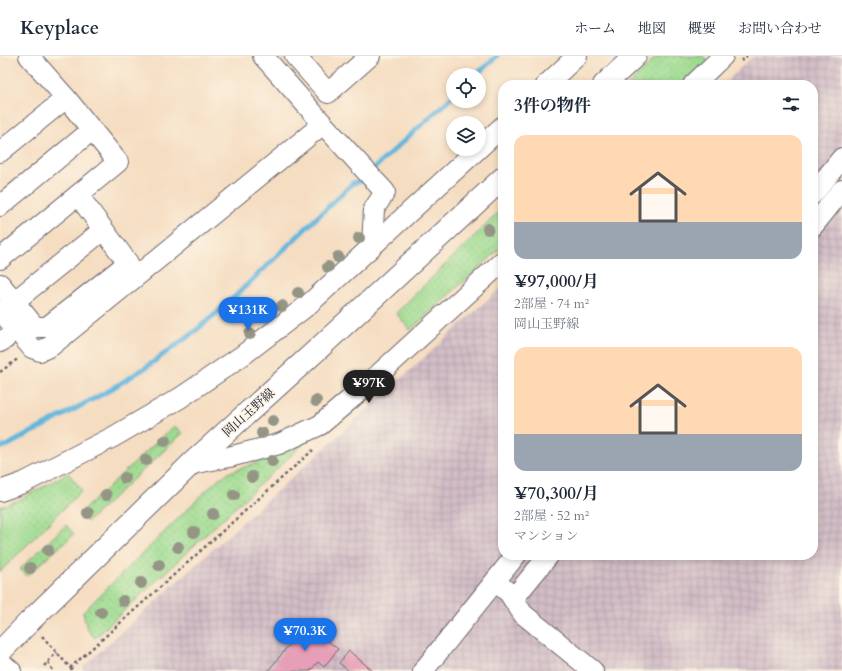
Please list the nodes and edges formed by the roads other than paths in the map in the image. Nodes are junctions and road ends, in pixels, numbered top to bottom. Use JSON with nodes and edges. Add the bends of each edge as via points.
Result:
{"nodes":[{"id":1,"x":29,"y":56,"type":"edge"},
{"id":2,"x":263,"y":56,"type":"edge"},
{"id":3,"x":370,"y":56,"type":"edge"},
{"id":4,"x":577,"y":56,"type":"edge"},
{"id":5,"x":635,"y":56,"type":"edge"},
{"id":6,"x":723,"y":56,"type":"edge"},
{"id":7,"x":301,"y":58,"type":"edge"},
{"id":8,"x":283,"y":78,"type":"junction"},
{"id":9,"x":551,"y":80,"type":"edge"},
{"id":10,"x":609,"y":80,"type":"edge"},
{"id":11,"x":698,"y":80,"type":"edge"},
{"id":12,"x":66,"y":98,"type":"junction"},
{"id":13,"x":323,"y":124,"type":"junction"},
{"id":14,"x":92,"y":130,"type":"junction"},
{"id":15,"x":498,"y":131,"type":"edge"},
{"id":16,"x":486,"y":142,"type":"edge"},
{"id":17,"x":0,"y":152,"type":"edge"},
{"id":18,"x":471,"y":156,"type":"edge"},
{"id":19,"x":842,"y":158,"type":"edge"},
{"id":20,"x":498,"y":183,"type":"edge"},
{"id":21,"x":818,"y":188,"type":"edge"},
{"id":22,"x":842,"y":190,"type":"edge"},
{"id":23,"x":78,"y":195,"type":"junction"},
{"id":24,"x":0,"y":206,"type":"edge"},
{"id":25,"x":818,"y":220,"type":"edge"},
{"id":26,"x":104,"y":230,"type":"junction"},
{"id":27,"x":372,"y":246,"type":"junction"},
{"id":28,"x":0,"y":259,"type":"edge"},
{"id":29,"x":498,"y":266,"type":"edge"},
{"id":30,"x":0,"y":284,"type":"edge"},
{"id":31,"x":5,"y":308,"type":"edge"},
{"id":32,"x":191,"y":464,"type":"junction"},
{"id":33,"x":0,"y":491,"type":"edge"},
{"id":34,"x":512,"y":560,"type":"edge"},
{"id":35,"x":544,"y":560,"type":"edge"},
{"id":36,"x":495,"y":581,"type":"junction"},
{"id":37,"x":513,"y":599,"type":"junction"},
{"id":38,"x":0,"y":652,"type":"edge"},
{"id":39,"x":0,"y":662,"type":"edge"},
{"id":40,"x":11,"y":671,"type":"edge"},
{"id":41,"x":423,"y":671,"type":"edge"},
{"id":42,"x":593,"y":671,"type":"edge"}],
"edges":[{"from":1,"to":12,"type":"street"},
{"from":2,"to":8,"type":"street"},
{"from":3,"to":7,"type":"street","via":[[328,93]]},
{"from":4,"to":9,"type":"street"},
{"from":5,"to":10,"type":"main road"},
{"from":6,"to":11,"type":"street"},
{"from":7,"to":8,"type":"street"},
{"from":8,"to":13,"type":"street"},
{"from":12,"to":14,"type":"street"},
{"from":12,"to":17,"type":"street"},
{"from":13,"to":27,"type":"street","via":[[385,192],[374,209]]},
{"from":13,"to":31,"type":"street","via":[[51,346],[40,350],[32,348]]},
{"from":14,"to":23,"type":"street","via":[[118,162]]},
{"from":14,"to":24,"type":"street"},
{"from":15,"to":16,"type":"street"},
{"from":18,"to":27,"type":"street"},
{"from":19,"to":21,"type":"street"},
{"from":20,"to":32,"type":"main road","name":"岡山玉野線"},
{"from":22,"to":25,"type":"street"},
{"from":23,"to":26,"type":"street"},
{"from":23,"to":28,"type":"street"},
{"from":26,"to":31,"type":"street"},
{"from":26,"to":31,"type":"street","via":[[128,263],[47,327],[35,327]]},
{"from":27,"to":33,"type":"street","via":[[308,305],[243,355],[180,398],[113,438],[23,483]]},
{"from":29,"to":32,"type":"street","via":[[320,425],[279,444]]},
{"from":30,"to":31,"type":"street"},
{"from":32,"to":38,"type":"main road","name":"岡山玉野線"},
{"from":34,"to":36,"type":"street"},
{"from":35,"to":37,"type":"street"},
{"from":36,"to":37,"type":"street"},
{"from":36,"to":41,"type":"street"},
{"from":37,"to":42,"type":"street","via":[[523,614]]},
{"from":39,"to":40,"type":"street"}]}
